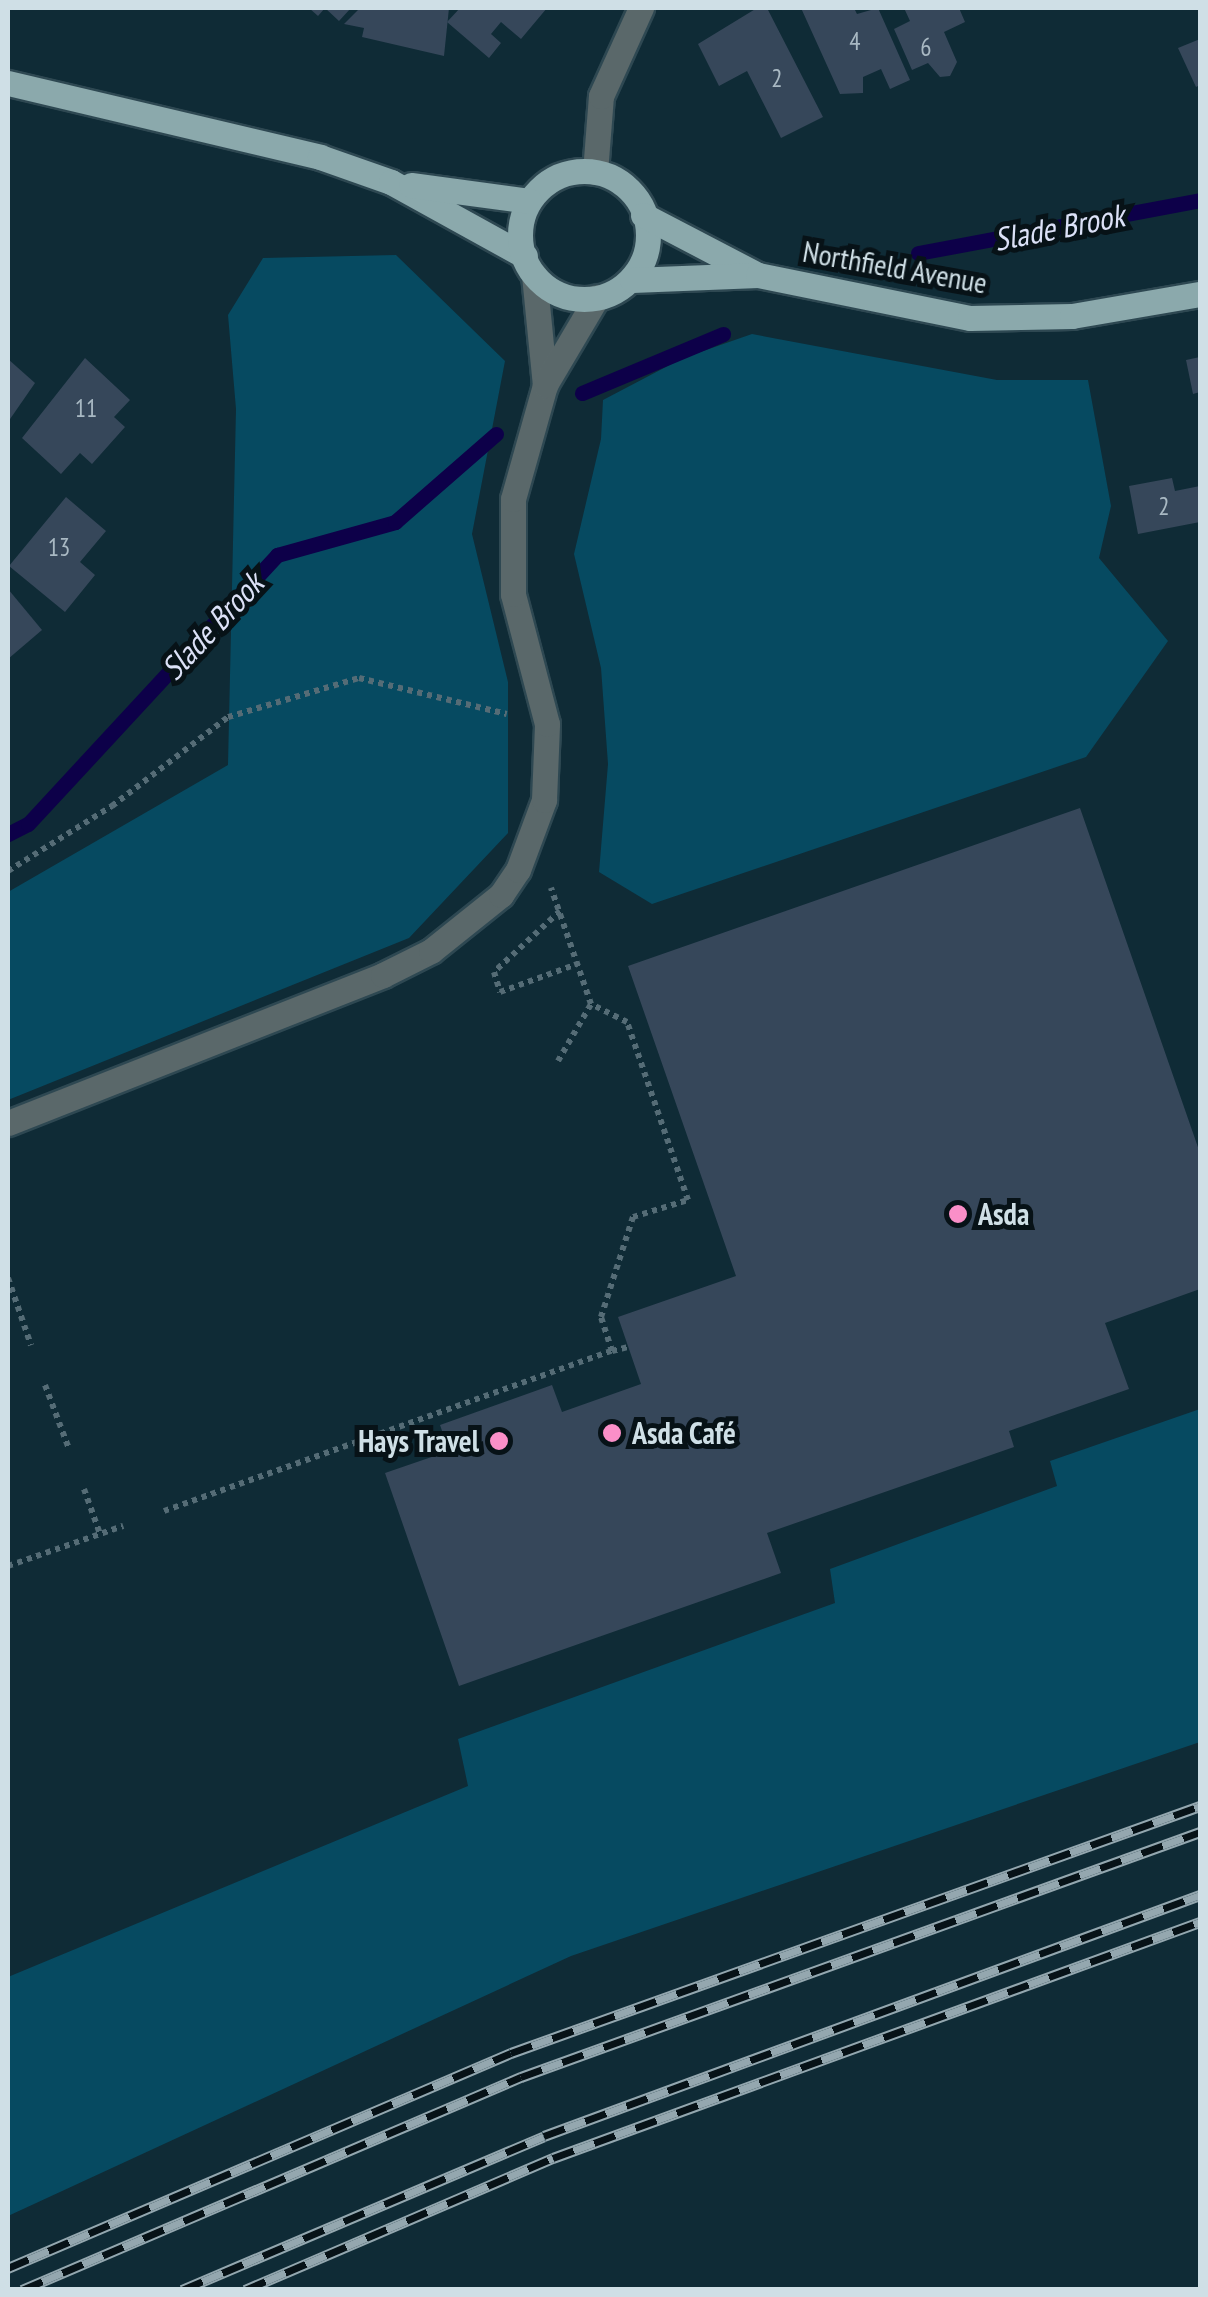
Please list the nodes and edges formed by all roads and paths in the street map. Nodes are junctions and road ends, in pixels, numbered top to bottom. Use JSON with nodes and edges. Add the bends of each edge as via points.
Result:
{"nodes":[{"id":1,"x":641,"y":8,"type":"edge"},
{"id":2,"x":8,"y":82,"type":"edge"},
{"id":3,"x":594,"y":172,"type":"junction"},
{"id":4,"x":391,"y":182,"type":"junction"},
{"id":5,"x":528,"y":201,"type":"junction"},
{"id":6,"x":643,"y":215,"type":"junction"},
{"id":7,"x":530,"y":266,"type":"junction"},
{"id":8,"x":758,"y":275,"type":"junction"},
{"id":9,"x":632,"y":280,"type":"junction"},
{"id":10,"x":1200,"y":294,"type":"edge"},
{"id":11,"x":598,"y":297,"type":"junction"},
{"id":12,"x":544,"y":385,"type":"junction"},
{"id":13,"x":548,"y":724,"type":"junction"},
{"id":14,"x":8,"y":871,"type":"edge"},
{"id":15,"x":577,"y":964,"type":"junction"},
{"id":16,"x":592,"y":1004,"type":"junction"},
{"id":17,"x":558,"y":1061,"type":"dead end"},
{"id":18,"x":8,"y":1123,"type":"edge"},
{"id":19,"x":8,"y":1278,"type":"edge"},
{"id":20,"x":30,"y":1345,"type":"dead end"},
{"id":21,"x":628,"y":1346,"type":"dead end"},
{"id":22,"x":612,"y":1351,"type":"junction"},
{"id":23,"x":45,"y":1386,"type":"dead end"},
{"id":24,"x":69,"y":1449,"type":"dead end"},
{"id":25,"x":84,"y":1490,"type":"dead end"},
{"id":26,"x":164,"y":1511,"type":"dead end"},
{"id":27,"x":122,"y":1526,"type":"dead end"},
{"id":28,"x":100,"y":1534,"type":"junction"},
{"id":29,"x":8,"y":1566,"type":"edge"}],
"edges":[{"from":1,"to":3,"type":"street","via":[[601,96]]},
{"from":2,"to":4,"type":"main road","via":[[320,157]]},
{"from":3,"to":5,"type":"main road","via":[[564,172]]},
{"from":3,"to":6,"type":"main road","via":[[630,192]]},
{"from":4,"to":5,"type":"main road"},
{"from":4,"to":7,"type":"main road"},
{"from":5,"to":7,"type":"main road","via":[[521,226]]},
{"from":6,"to":8,"type":"main road","name":"Northfield Avenue"},
{"from":6,"to":9,"type":"main road","via":[[646,260]]},
{"from":7,"to":11,"type":"main road","via":[[570,300]]},
{"from":7,"to":12,"type":"street"},
{"from":8,"to":9,"type":"main road","name":"Northfield Avenue"},
{"from":8,"to":10,"type":"main road","name":"Northfield Avenue","via":[[970,318],[1072,316]]},
{"from":9,"to":11,"type":"main road"},
{"from":11,"to":12,"type":"street"},
{"from":12,"to":13,"type":"street","via":[[522,460],[508,549]]},
{"from":13,"to":14,"type":"path","via":[[358,678],[228,716],[112,806]]},
{"from":13,"to":18,"type":"street","via":[[544,800],[518,870],[501,895],[431,951]]},
{"from":15,"to":15,"type":"path","via":[[500,992],[494,972],[560,911]]},
{"from":15,"to":16,"type":"path"},
{"from":16,"to":17,"type":"path"},
{"from":16,"to":22,"type":"path","via":[[627,1022],[688,1200],[633,1218],[601,1317]]},
{"from":19,"to":20,"type":"path"},
{"from":21,"to":22,"type":"path"},
{"from":22,"to":26,"type":"path"},
{"from":23,"to":24,"type":"path"},
{"from":25,"to":28,"type":"path"},
{"from":27,"to":28,"type":"path"},
{"from":28,"to":29,"type":"path"}]}
